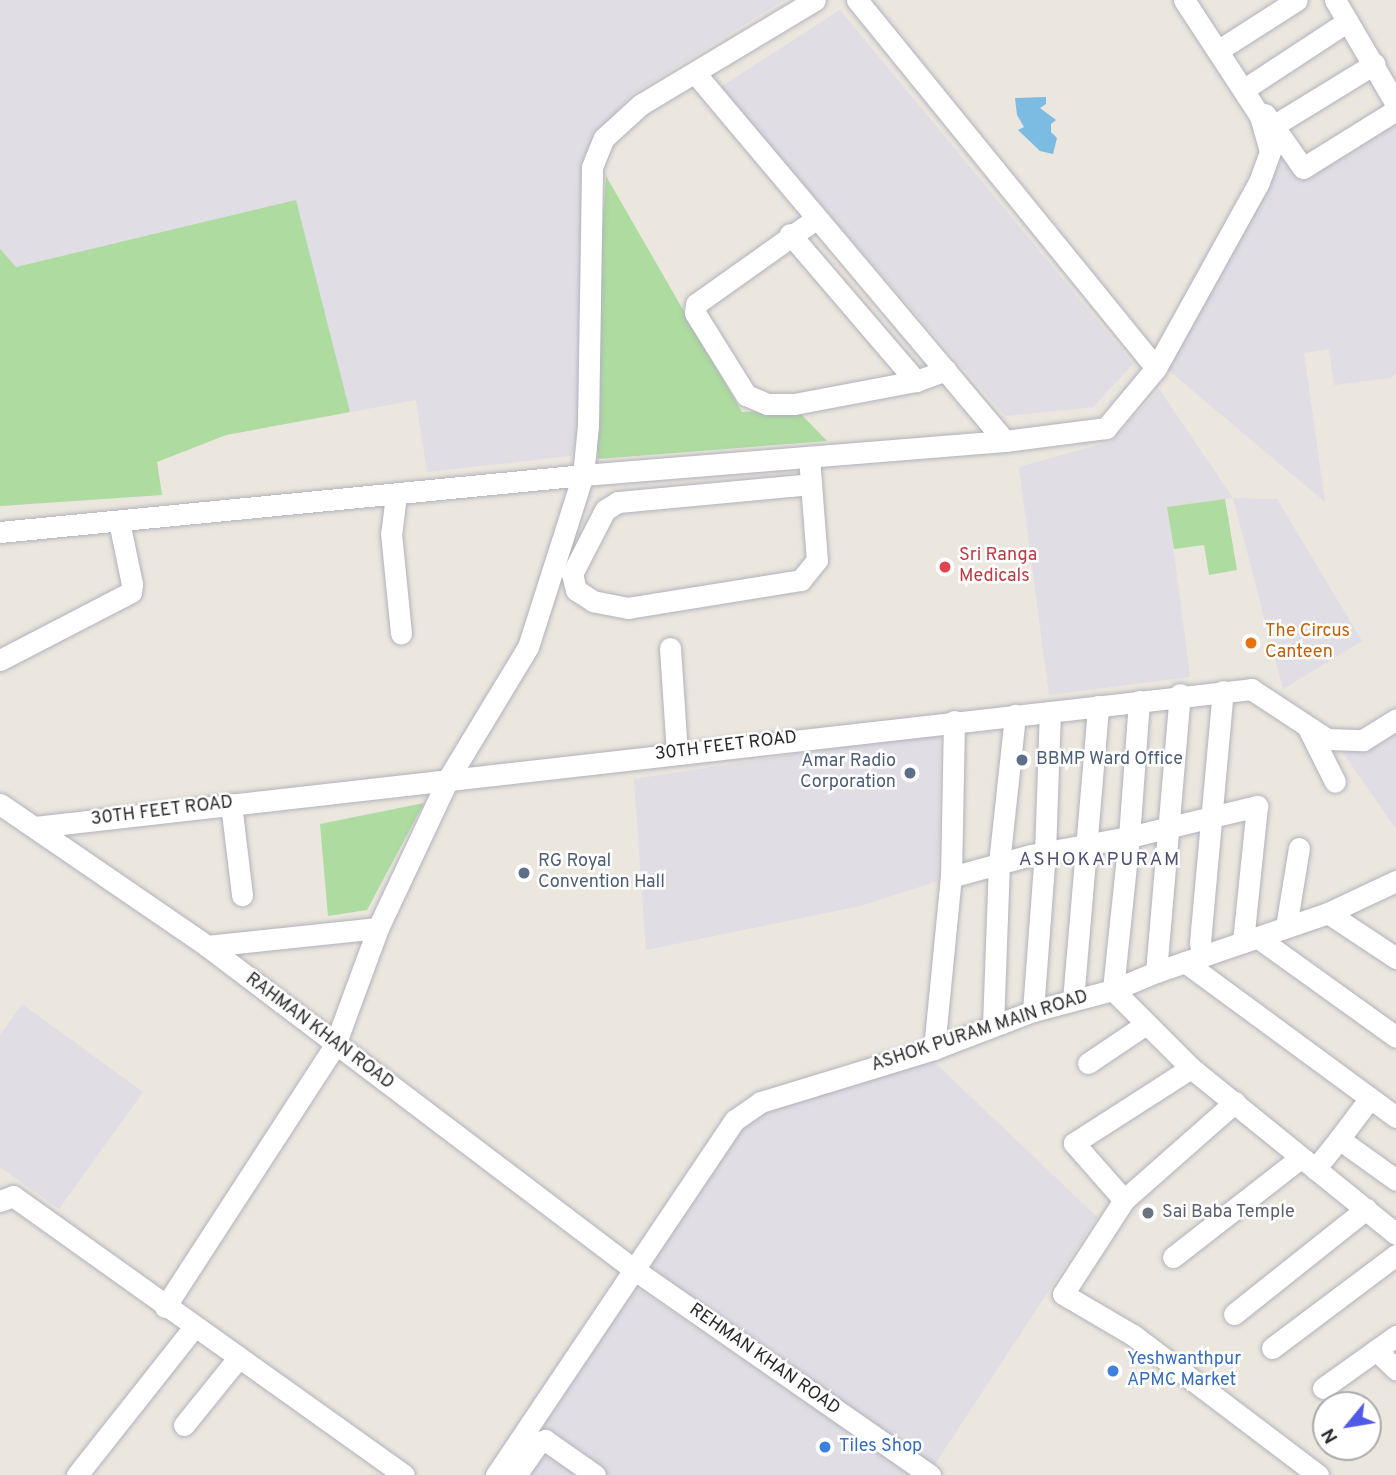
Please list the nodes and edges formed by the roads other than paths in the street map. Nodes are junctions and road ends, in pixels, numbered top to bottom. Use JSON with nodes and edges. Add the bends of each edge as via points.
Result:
{"nodes":[{"id":1,"x":816,"y":0,"type":"edge"},
{"id":2,"x":858,"y":0,"type":"edge"},
{"id":3,"x":1297,"y":0,"type":"edge"},
{"id":4,"x":1335,"y":0,"type":"edge"},
{"id":5,"x":1197,"y":1,"type":"edge"},
{"id":6,"x":1348,"y":21,"type":"junction"},
{"id":7,"x":1225,"y":46,"type":"junction"},
{"id":8,"x":1374,"y":64,"type":"junction"},
{"id":9,"x":695,"y":73,"type":"junction"},
{"id":10,"x":1249,"y":86,"type":"junction"},
{"id":11,"x":1396,"y":107,"type":"edge"},
{"id":12,"x":1273,"y":127,"type":"junction"},
{"id":13,"x":817,"y":218,"type":"junction"},
{"id":14,"x":790,"y":234,"type":"junction"},
{"id":15,"x":1156,"y":368,"type":"junction"},
{"id":16,"x":946,"y":370,"type":"junction"},
{"id":17,"x":916,"y":381,"type":"junction"},
{"id":18,"x":1005,"y":441,"type":"junction"},
{"id":19,"x":809,"y":457,"type":"junction"},
{"id":20,"x":583,"y":475,"type":"junction"},
{"id":21,"x":811,"y":484,"type":"junction"},
{"id":22,"x":396,"y":495,"type":"junction"},
{"id":23,"x":575,"y":502,"type":"junction"},
{"id":24,"x":604,"y":510,"type":"junction"},
{"id":25,"x":119,"y":522,"type":"junction"},
{"id":26,"x":0,"y":532,"type":"edge"},
{"id":27,"x":401,"y":634,"type":"dead end"},
{"id":28,"x":670,"y":649,"type":"dead end"},
{"id":29,"x":0,"y":660,"type":"edge"},
{"id":30,"x":1223,"y":691,"type":"junction"},
{"id":31,"x":1180,"y":694,"type":"junction"},
{"id":32,"x":1139,"y":701,"type":"junction"},
{"id":33,"x":1098,"y":706,"type":"junction"},
{"id":34,"x":1050,"y":712,"type":"junction"},
{"id":35,"x":1015,"y":715,"type":"junction"},
{"id":36,"x":1396,"y":719,"type":"edge"},
{"id":37,"x":954,"y":721,"type":"junction"},
{"id":38,"x":1307,"y":726,"type":"junction"},
{"id":39,"x":677,"y":752,"type":"junction"},
{"id":40,"x":448,"y":779,"type":"junction"},
{"id":41,"x":1335,"y":782,"type":"dead end"},
{"id":42,"x":0,"y":804,"type":"edge"},
{"id":43,"x":231,"y":804,"type":"junction"},
{"id":44,"x":1213,"y":816,"type":"junction"},
{"id":45,"x":35,"y":827,"type":"junction"},
{"id":46,"x":1168,"y":828,"type":"junction"},
{"id":47,"x":1129,"y":837,"type":"junction"},
{"id":48,"x":1086,"y":845,"type":"junction"},
{"id":49,"x":1299,"y":848,"type":"dead end"},
{"id":50,"x":1045,"y":853,"type":"junction"},
{"id":51,"x":999,"y":863,"type":"junction"},
{"id":52,"x":951,"y":877,"type":"junction"},
{"id":53,"x":1396,"y":881,"type":"edge"},
{"id":54,"x":242,"y":895,"type":"dead end"},
{"id":55,"x":1328,"y":913,"type":"junction"},
{"id":56,"x":1286,"y":927,"type":"junction"},
{"id":57,"x":378,"y":928,"type":"junction"},
{"id":58,"x":1250,"y":940,"type":"junction"},
{"id":59,"x":207,"y":946,"type":"junction"},
{"id":60,"x":1396,"y":958,"type":"edge"},
{"id":61,"x":1194,"y":959,"type":"junction"},
{"id":62,"x":1156,"y":972,"type":"junction"},
{"id":63,"x":1113,"y":990,"type":"junction"},
{"id":64,"x":1073,"y":1000,"type":"junction"},
{"id":65,"x":1033,"y":1011,"type":"junction"},
{"id":66,"x":1146,"y":1024,"type":"junction"},
{"id":67,"x":993,"y":1026,"type":"junction"},
{"id":68,"x":1396,"y":1037,"type":"edge"},
{"id":69,"x":335,"y":1045,"type":"junction"},
{"id":70,"x":934,"y":1049,"type":"junction"},
{"id":71,"x":1088,"y":1063,"type":"dead end"},
{"id":72,"x":1191,"y":1068,"type":"junction"},
{"id":73,"x":1370,"y":1098,"type":"junction"},
{"id":74,"x":1235,"y":1102,"type":"junction"},
{"id":75,"x":1396,"y":1117,"type":"edge"},
{"id":76,"x":1339,"y":1139,"type":"junction"},
{"id":77,"x":1308,"y":1163,"type":"junction"},
{"id":78,"x":1396,"y":1180,"type":"edge"},
{"id":79,"x":1124,"y":1200,"type":"junction"},
{"id":80,"x":0,"y":1201,"type":"edge"},
{"id":81,"x":1366,"y":1209,"type":"junction"},
{"id":82,"x":1396,"y":1234,"type":"edge"},
{"id":83,"x":1396,"y":1255,"type":"edge"},
{"id":84,"x":1174,"y":1257,"type":"dead end"},
{"id":85,"x":632,"y":1268,"type":"junction"},
{"id":86,"x":165,"y":1307,"type":"junction"},
{"id":87,"x":1234,"y":1314,"type":"dead end"},
{"id":88,"x":194,"y":1327,"type":"junction"},
{"id":89,"x":1396,"y":1336,"type":"edge"},
{"id":90,"x":1272,"y":1348,"type":"dead end"},
{"id":91,"x":1376,"y":1350,"type":"junction"},
{"id":92,"x":238,"y":1358,"type":"junction"},
{"id":93,"x":1396,"y":1369,"type":"edge"},
{"id":94,"x":1323,"y":1388,"type":"dead end"},
{"id":95,"x":184,"y":1425,"type":"dead end"},
{"id":96,"x":78,"y":1475,"type":"edge"},
{"id":97,"x":404,"y":1475,"type":"edge"},
{"id":98,"x":496,"y":1475,"type":"edge"},
{"id":99,"x":516,"y":1475,"type":"edge"},
{"id":100,"x":595,"y":1475,"type":"edge"},
{"id":101,"x":930,"y":1475,"type":"edge"},
{"id":102,"x":1318,"y":1475,"type":"edge"}],
"edges":[{"from":1,"to":9,"type":"street"},
{"from":2,"to":15,"type":"street"},
{"from":3,"to":7,"type":"street"},
{"from":4,"to":6,"type":"street"},
{"from":5,"to":7,"type":"street"},
{"from":5,"to":15,"type":"street","via":[[1261,116],[1270,151],[1259,182]]},
{"from":6,"to":8,"type":"street"},
{"from":6,"to":10,"type":"street"},
{"from":7,"to":10,"type":"street"},
{"from":8,"to":11,"type":"street"},
{"from":8,"to":12,"type":"street"},
{"from":9,"to":13,"type":"street"},
{"from":9,"to":20,"type":"street","via":[[640,105],[604,138],[592,167]]},
{"from":10,"to":12,"type":"street"},
{"from":11,"to":12,"type":"street","via":[[1303,169]]},
{"from":13,"to":14,"type":"street"},
{"from":13,"to":16,"type":"street"},
{"from":14,"to":17,"type":"street"},
{"from":14,"to":17,"type":"street","via":[[696,304],[695,313],[746,395],[767,404],[794,404]]},
{"from":15,"to":18,"type":"street","via":[[1106,428]]},
{"from":16,"to":17,"type":"street"},
{"from":16,"to":18,"type":"street"},
{"from":18,"to":19,"type":"street"},
{"from":19,"to":20,"type":"street"},
{"from":19,"to":21,"type":"street"},
{"from":20,"to":22,"type":"street"},
{"from":20,"to":23,"type":"street"},
{"from":21,"to":24,"type":"street","via":[[624,501]]},
{"from":21,"to":24,"type":"street","via":[[817,560],[802,580],[628,608],[593,601],[576,590],[572,574]]},
{"from":22,"to":25,"type":"street"},
{"from":22,"to":27,"type":"street","via":[[391,533]]},
{"from":23,"to":24,"type":"street"},
{"from":23,"to":40,"type":"street","via":[[528,647]]},
{"from":25,"to":26,"type":"street"},
{"from":25,"to":29,"type":"street","via":[[131,592]]},
{"from":28,"to":39,"type":"street"},
{"from":30,"to":31,"type":"street","name":"30TH FEET ROAD"},
{"from":30,"to":38,"type":"street","name":"30TH FEET ROAD","via":[[1251,689]]},
{"from":30,"to":44,"type":"street"},
{"from":31,"to":32,"type":"street","name":"30TH FEET ROAD"},
{"from":31,"to":46,"type":"street"},
{"from":32,"to":33,"type":"street","name":"30TH FEET ROAD"},
{"from":32,"to":47,"type":"street"},
{"from":33,"to":34,"type":"street","name":"30TH FEET ROAD"},
{"from":33,"to":48,"type":"street"},
{"from":34,"to":35,"type":"street","name":"30TH FEET ROAD"},
{"from":34,"to":50,"type":"street"},
{"from":35,"to":37,"type":"street","name":"30TH FEET ROAD"},
{"from":35,"to":51,"type":"street"},
{"from":36,"to":38,"type":"street","name":"30TH FEET ROAD","via":[[1363,740],[1327,739]]},
{"from":37,"to":39,"type":"street","name":"30TH FEET ROAD"},
{"from":37,"to":52,"type":"street"},
{"from":38,"to":41,"type":"street"},
{"from":39,"to":40,"type":"street","name":"30TH FEET ROAD"},
{"from":40,"to":43,"type":"street","name":"30TH FEET ROAD"},
{"from":40,"to":57,"type":"street"},
{"from":42,"to":45,"type":"street","name":"RAHMAN KHAN ROAD"},
{"from":43,"to":45,"type":"street","name":"30TH FEET ROAD"},
{"from":43,"to":54,"type":"street"},
{"from":44,"to":46,"type":"street"},
{"from":44,"to":58,"type":"street","via":[[1257,806]]},
{"from":44,"to":61,"type":"street","via":[[1200,942]]},
{"from":45,"to":59,"type":"street","name":"RAHMAN KHAN ROAD"},
{"from":46,"to":47,"type":"street"},
{"from":46,"to":62,"type":"street"},
{"from":47,"to":48,"type":"street"},
{"from":47,"to":63,"type":"street"},
{"from":48,"to":50,"type":"street"},
{"from":48,"to":64,"type":"street"},
{"from":49,"to":56,"type":"street"},
{"from":50,"to":51,"type":"street"},
{"from":50,"to":65,"type":"street"},
{"from":51,"to":52,"type":"street"},
{"from":51,"to":67,"type":"street"},
{"from":52,"to":70,"type":"street"},
{"from":53,"to":55,"type":"street","name":"ASHOK PURAM MAIN ROAD"},
{"from":55,"to":56,"type":"street","name":"ASHOK PURAM MAIN ROAD"},
{"from":55,"to":60,"type":"street"},
{"from":56,"to":58,"type":"street","name":"ASHOK PURAM MAIN ROAD"},
{"from":57,"to":59,"type":"street"},
{"from":57,"to":69,"type":"street"},
{"from":58,"to":61,"type":"street","name":"ASHOK PURAM MAIN ROAD"},
{"from":58,"to":68,"type":"street"},
{"from":59,"to":69,"type":"street","name":"RAHMAN KHAN ROAD"},
{"from":61,"to":62,"type":"street","name":"ASHOK PURAM MAIN ROAD"},
{"from":61,"to":73,"type":"street"},
{"from":62,"to":63,"type":"street","name":"ASHOK PURAM MAIN ROAD"},
{"from":63,"to":64,"type":"street","name":"ASHOK PURAM MAIN ROAD"},
{"from":63,"to":66,"type":"street"},
{"from":64,"to":65,"type":"street","name":"ASHOK PURAM MAIN ROAD"},
{"from":65,"to":67,"type":"street","name":"ASHOK PURAM MAIN ROAD"},
{"from":66,"to":71,"type":"street"},
{"from":66,"to":72,"type":"street"},
{"from":67,"to":70,"type":"street","name":"ASHOK PURAM MAIN ROAD"},
{"from":69,"to":85,"type":"street","name":"RAHMAN KHAN ROAD"},
{"from":69,"to":86,"type":"street"},
{"from":70,"to":85,"type":"street","name":"ASHOK PURAM MAIN ROAD","via":[[761,1102],[735,1120]]},
{"from":72,"to":74,"type":"street"},
{"from":72,"to":79,"type":"street","via":[[1074,1143]]},
{"from":73,"to":75,"type":"street"},
{"from":73,"to":76,"type":"street"},
{"from":74,"to":77,"type":"street"},
{"from":74,"to":79,"type":"street"},
{"from":76,"to":77,"type":"street"},
{"from":76,"to":78,"type":"street"},
{"from":77,"to":81,"type":"street"},
{"from":77,"to":84,"type":"street"},
{"from":79,"to":102,"type":"street","via":[[1063,1294],[1133,1335]]},
{"from":80,"to":86,"type":"street","via":[[13,1196]]},
{"from":81,"to":82,"type":"street"},
{"from":81,"to":87,"type":"street"},
{"from":83,"to":90,"type":"street"},
{"from":85,"to":98,"type":"street","name":"ASHOK PURAM MAIN ROAD"},
{"from":85,"to":101,"type":"street","name":"REHMAN KHAN ROAD"},
{"from":86,"to":88,"type":"street"},
{"from":88,"to":92,"type":"street"},
{"from":88,"to":96,"type":"street"},
{"from":89,"to":91,"type":"street"},
{"from":91,"to":93,"type":"street"},
{"from":91,"to":94,"type":"street"},
{"from":92,"to":95,"type":"street"},
{"from":92,"to":97,"type":"street"},
{"from":99,"to":100,"type":"street","via":[[545,1440]]}]}
